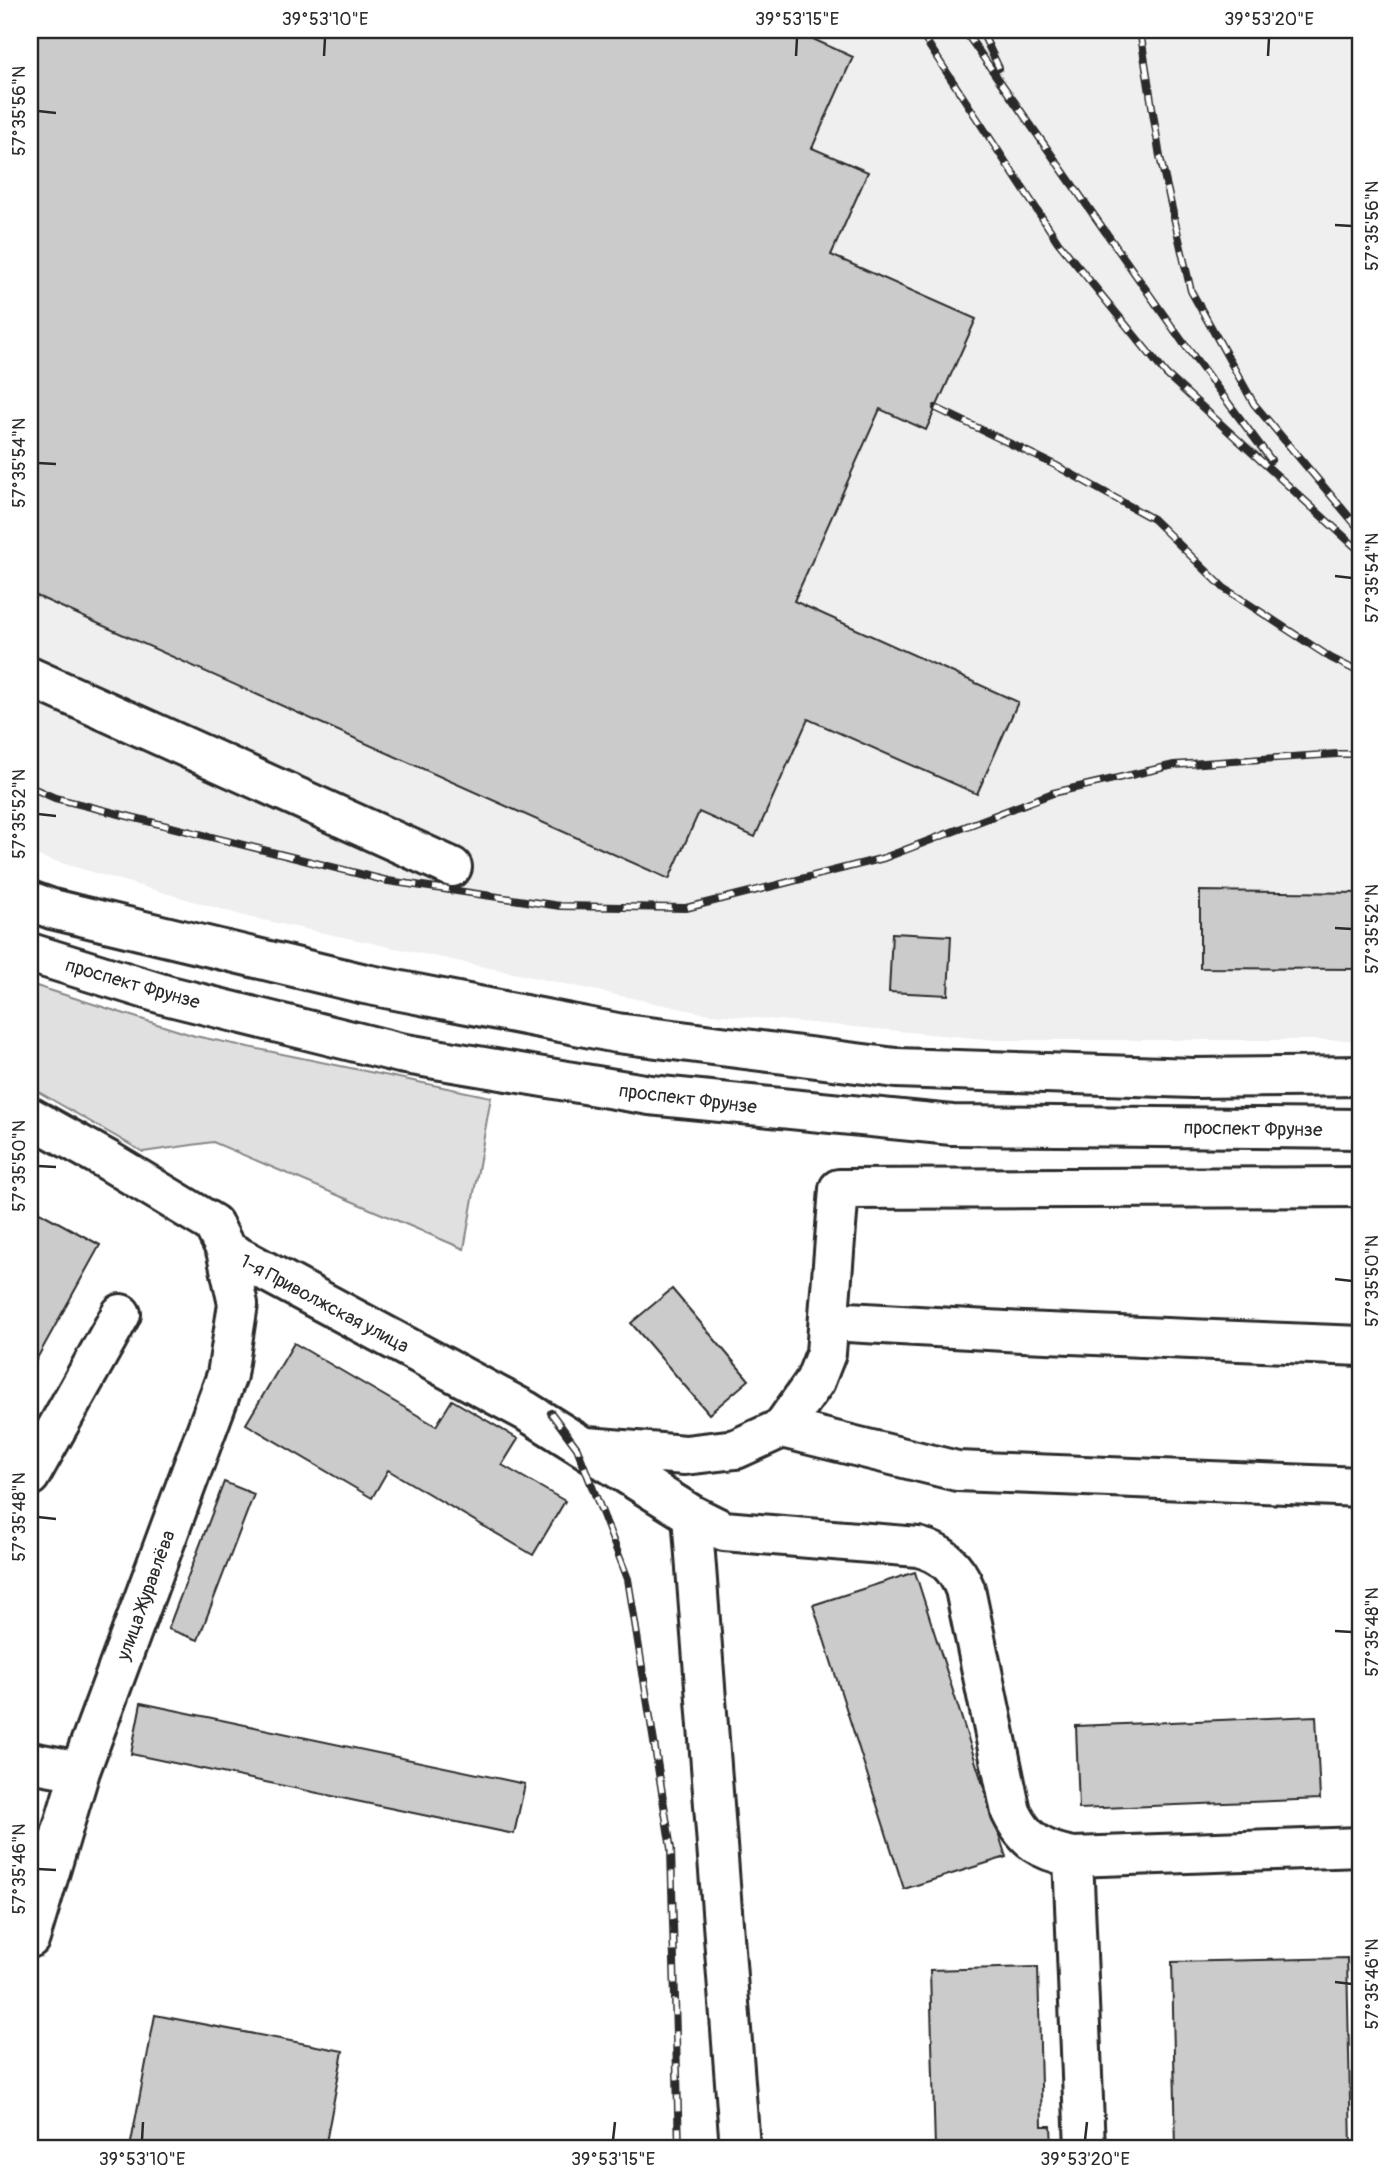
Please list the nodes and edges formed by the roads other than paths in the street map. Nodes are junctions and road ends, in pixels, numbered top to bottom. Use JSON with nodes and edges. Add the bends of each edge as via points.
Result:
{"nodes":[{"id":1,"x":30,"y":677,"type":"edge"},
{"id":2,"x":452,"y":867,"type":"dead end"},
{"id":3,"x":30,"y":901,"type":"edge"},
{"id":4,"x":30,"y":953,"type":"edge"},
{"id":5,"x":1361,"y":1076,"type":"edge"},
{"id":6,"x":30,"y":1117,"type":"edge"},
{"id":7,"x":1361,"y":1129,"type":"edge"},
{"id":8,"x":1361,"y":1187,"type":"edge"},
{"id":9,"x":226,"y":1250,"type":"junction"},
{"id":10,"x":121,"y":1314,"type":"dead end"},
{"id":11,"x":830,"y":1321,"type":"junction"},
{"id":12,"x":1361,"y":1346,"type":"edge"},
{"id":13,"x":782,"y":1428,"type":"junction"},
{"id":14,"x":582,"y":1446,"type":"junction"},
{"id":15,"x":30,"y":1476,"type":"edge"},
{"id":16,"x":1361,"y":1487,"type":"edge"},
{"id":17,"x":692,"y":1515,"type":"junction"},
{"id":18,"x":30,"y":1762,"type":"edge"},
{"id":19,"x":80,"y":1771,"type":"junction"},
{"id":20,"x":1361,"y":1847,"type":"edge"},
{"id":21,"x":1073,"y":1857,"type":"junction"},
{"id":22,"x":30,"y":1938,"type":"edge"},
{"id":23,"x":740,"y":2148,"type":"edge"},
{"id":24,"x":1085,"y":2148,"type":"edge"}],
"edges":[{"from":1,"to":2,"type":"main road"},
{"from":3,"to":5,"type":"main road","via":[[365,984],[630,1035],[896,1068],[1193,1078]]},
{"from":4,"to":7,"type":"main road","name":"проспект Фрунзе","via":[[166,995],[400,1053],[650,1095],[952,1125]]},
{"from":6,"to":9,"type":"main road","name":"1-я Приволжская улица","via":[[212,1224]]},
{"from":8,"to":11,"type":"main road","via":[[839,1189]]},
{"from":9,"to":14,"type":"main road","name":"1-я Приволжская улица","via":[[526,1411]]},
{"from":9,"to":19,"type":"main road","name":"улица Журавлёва","via":[[239,1304],[227,1375]]},
{"from":10,"to":15,"type":"main road"},
{"from":11,"to":12,"type":"main road"},
{"from":11,"to":13,"type":"main road","via":[[826,1353],[815,1381]]},
{"from":13,"to":14,"type":"main road","via":[[736,1449],[685,1455]]},
{"from":13,"to":16,"type":"main road","via":[[957,1471]]},
{"from":14,"to":17,"type":"main road","name":"1-я Приволжская улица"},
{"from":17,"to":21,"type":"main road","name":"1-я Приволжская улица","via":[[724,1531],[918,1547],[947,1560],[965,1589],[1011,1812],[1021,1831],[1035,1843]]},
{"from":17,"to":23,"type":"main road"},
{"from":18,"to":19,"type":"main road"},
{"from":19,"to":22,"type":"main road","name":"улица Журавлёва"},
{"from":20,"to":21,"type":"main road"},
{"from":21,"to":24,"type":"main road"}]}
